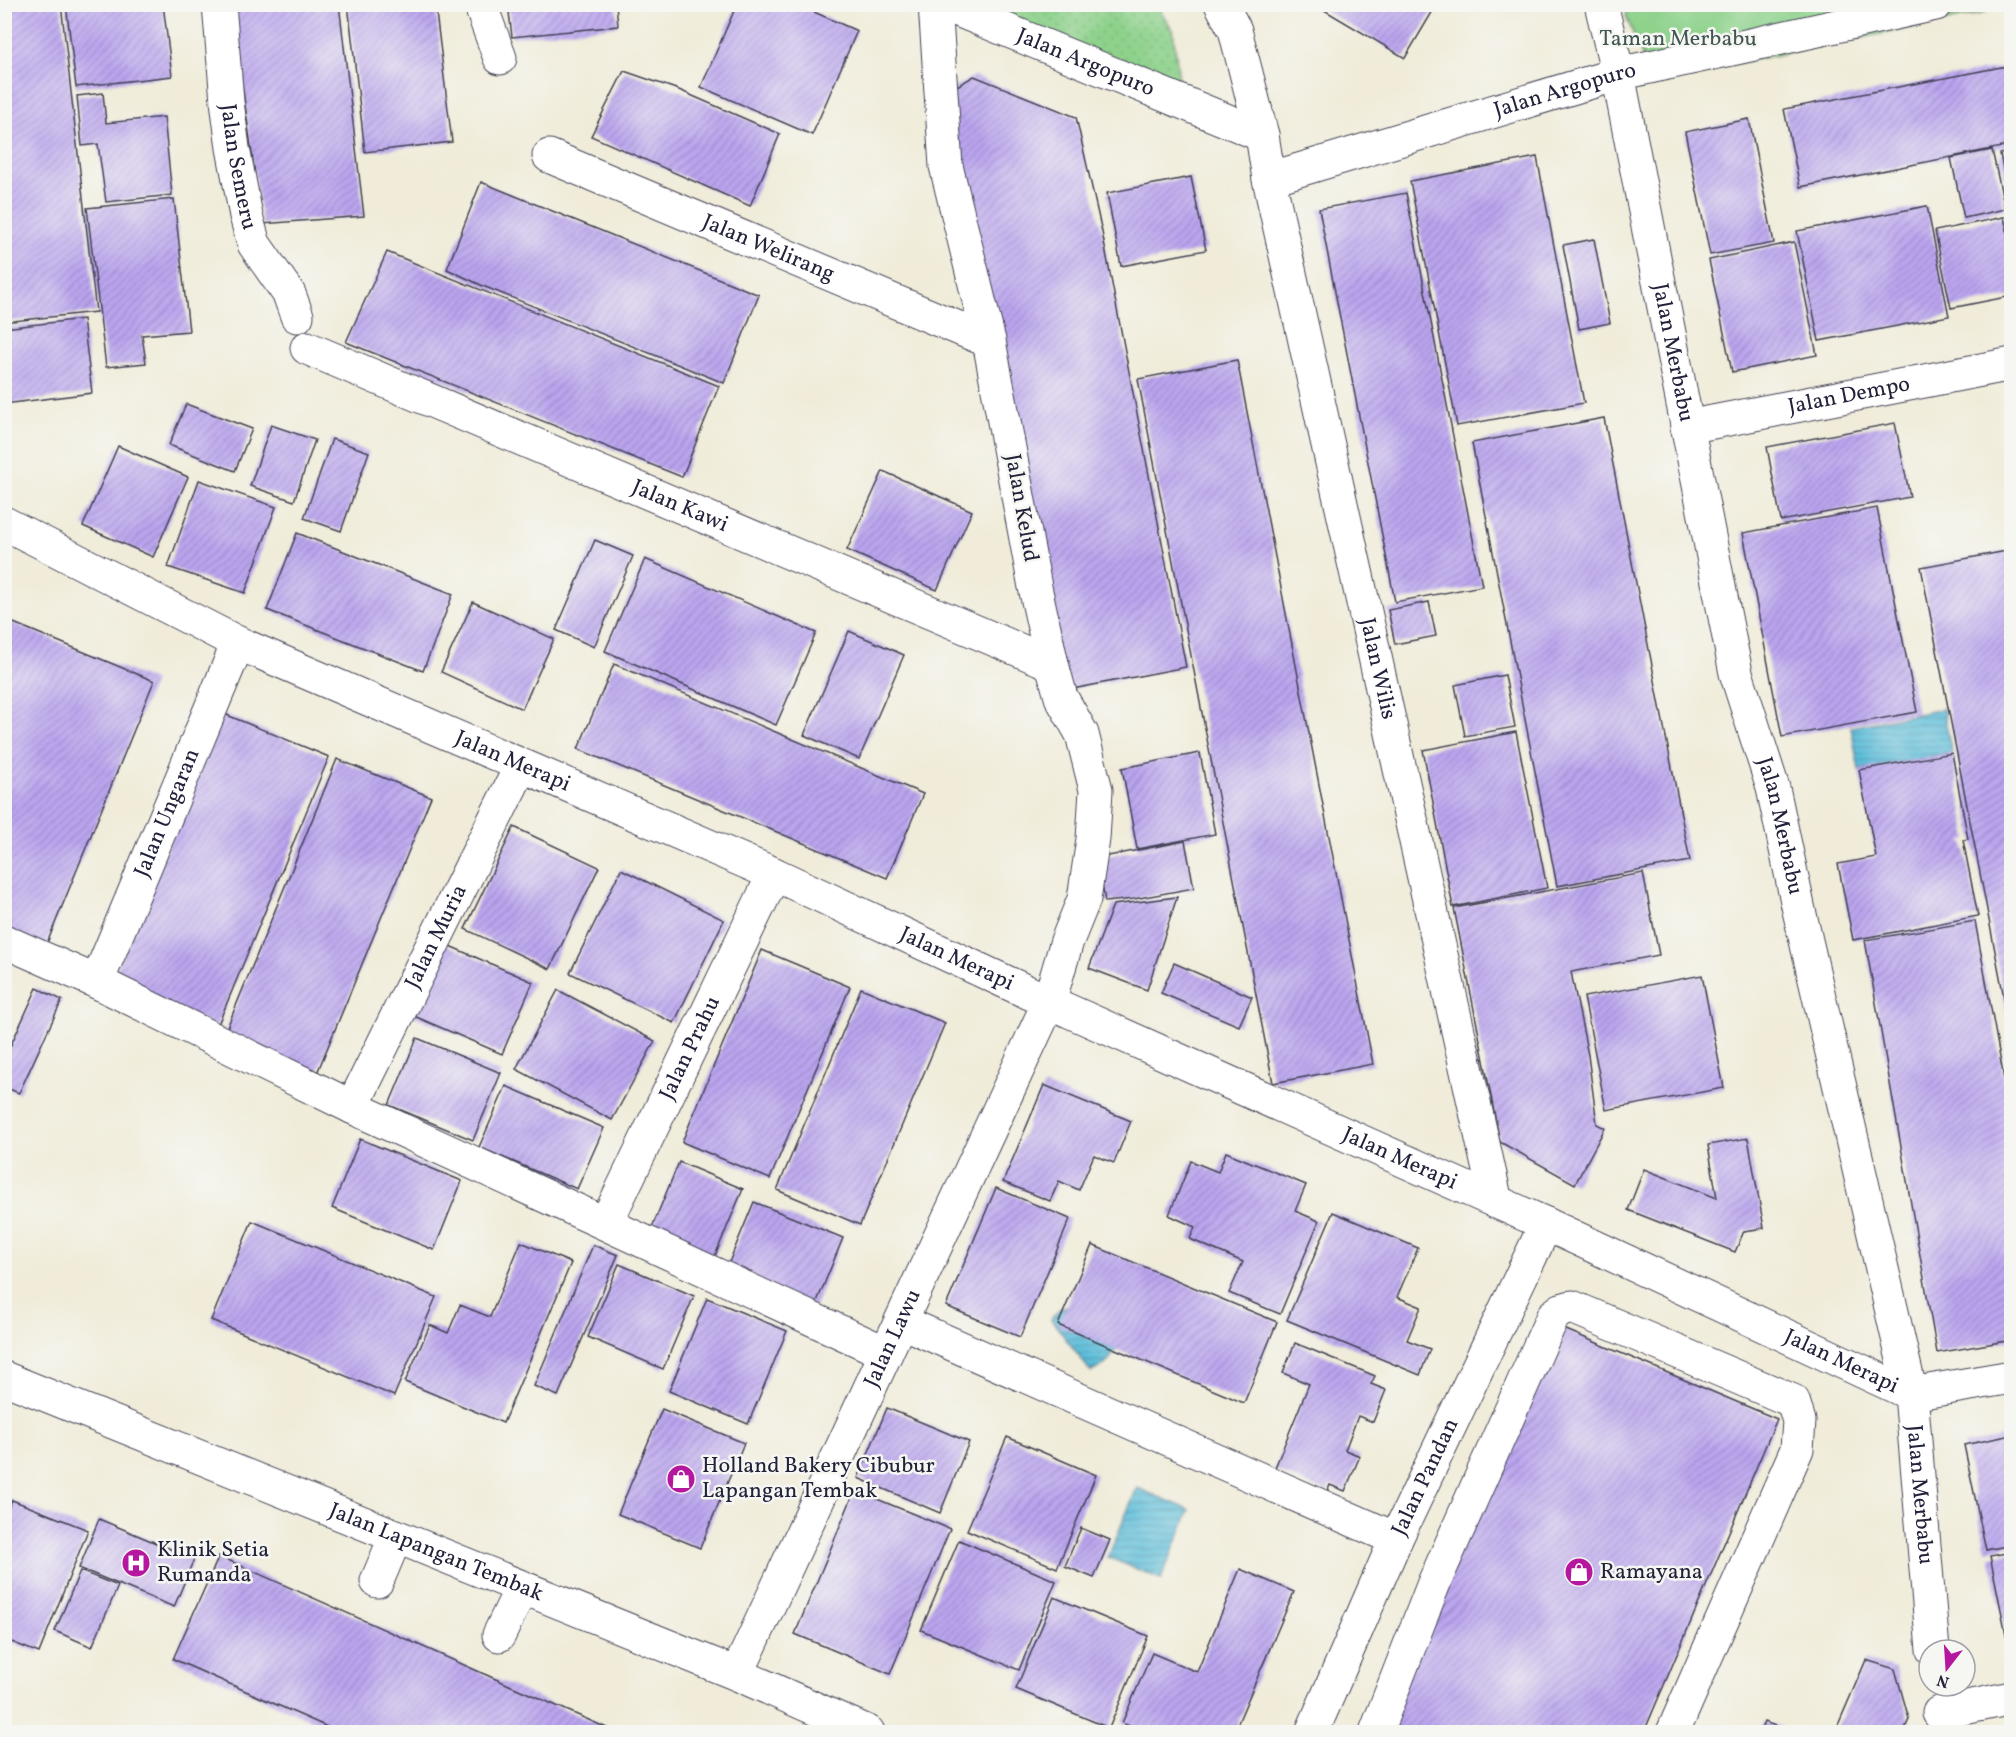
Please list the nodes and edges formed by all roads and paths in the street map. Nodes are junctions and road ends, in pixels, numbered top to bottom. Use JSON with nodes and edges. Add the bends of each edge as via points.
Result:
{"nodes":[{"id":1,"x":219,"y":4,"type":"edge"},
{"id":2,"x":483,"y":4,"type":"edge"},
{"id":3,"x":935,"y":4,"type":"edge"},
{"id":4,"x":943,"y":4,"type":"edge"},
{"id":5,"x":1221,"y":4,"type":"edge"},
{"id":6,"x":1601,"y":4,"type":"edge"},
{"id":7,"x":1936,"y":4,"type":"edge"},
{"id":8,"x":500,"y":58,"type":"dead end"},
{"id":9,"x":1618,"y":74,"type":"junction"},
{"id":10,"x":1262,"y":135,"type":"junction"},
{"id":11,"x":549,"y":156,"type":"dead end"},
{"id":12,"x":1269,"y":179,"type":"junction"},
{"id":13,"x":297,"y":316,"type":"dead end"},
{"id":14,"x":989,"y":341,"type":"junction"},
{"id":15,"x":307,"y":348,"type":"dead end"},
{"id":16,"x":2012,"y":364,"type":"edge"},
{"id":17,"x":1687,"y":427,"type":"junction"},
{"id":18,"x":4,"y":523,"type":"edge"},
{"id":19,"x":238,"y":643,"type":"junction"},
{"id":20,"x":1052,"y":664,"type":"junction"},
{"id":21,"x":521,"y":766,"type":"junction"},
{"id":22,"x":774,"y":874,"type":"junction"},
{"id":23,"x":4,"y":941,"type":"edge"},
{"id":24,"x":97,"y":982,"type":"junction"},
{"id":25,"x":1049,"y":1002,"type":"junction"},
{"id":26,"x":352,"y":1107,"type":"junction"},
{"id":27,"x":1496,"y":1202,"type":"junction"},
{"id":28,"x":606,"y":1223,"type":"junction"},
{"id":29,"x":1546,"y":1224,"type":"junction"},
{"id":30,"x":902,"y":1322,"type":"junction"},
{"id":31,"x":886,"y":1353,"type":"junction"},
{"id":32,"x":2012,"y":1377,"type":"edge"},
{"id":33,"x":4,"y":1378,"type":"edge"},
{"id":34,"x":1911,"y":1394,"type":"junction"},
{"id":35,"x":396,"y":1536,"type":"junction"},
{"id":36,"x":1396,"y":1539,"type":"junction"},
{"id":37,"x":377,"y":1581,"type":"dead end"},
{"id":38,"x":522,"y":1587,"type":"junction"},
{"id":39,"x":499,"y":1635,"type":"dead end"},
{"id":40,"x":1932,"y":1638,"type":"edge"},
{"id":41,"x":737,"y":1674,"type":"junction"},
{"id":42,"x":2012,"y":1698,"type":"edge"},
{"id":43,"x":1940,"y":1711,"type":"edge"},
{"id":44,"x":868,"y":1732,"type":"edge"},
{"id":45,"x":1311,"y":1732,"type":"edge"},
{"id":46,"x":1376,"y":1732,"type":"edge"},
{"id":47,"x":1673,"y":1732,"type":"edge"}],
"edges":[{"from":1,"to":13,"type":"street","name":"Jalan Semeru","via":[[231,136],[246,216],[254,244],[289,294]]},
{"from":2,"to":8,"type":"street"},
{"from":3,"to":14,"type":"street","name":"Jalan Kelud","via":[[946,166]]},
{"from":4,"to":10,"type":"street","name":"Jalan Argopuro"},
{"from":5,"to":10,"type":"street","name":"Jalan Wilis","via":[[1235,30]]},
{"from":6,"to":9,"type":"street","name":"Jalan Merbabu"},
{"from":7,"to":9,"type":"street","name":"Jalan Argopuro"},
{"from":9,"to":12,"type":"street","name":"Jalan Argopuro"},
{"from":9,"to":17,"type":"street","name":"Jalan Merbabu"},
{"from":10,"to":12,"type":"street","name":"Jalan Wilis"},
{"from":11,"to":14,"type":"street","name":"Jalan Welirang"},
{"from":12,"to":27,"type":"street","name":"Jalan Wilis"},
{"from":14,"to":20,"type":"street","name":"Jalan Kelud"},
{"from":15,"to":20,"type":"street","name":"Jalan Kawi"},
{"from":16,"to":17,"type":"street","name":"Jalan Dempo"},
{"from":17,"to":34,"type":"street","name":"Jalan Merbabu","via":[[1737,673],[1773,788]]},
{"from":18,"to":19,"type":"street","name":"Jalan Merapi"},
{"from":19,"to":21,"type":"street","name":"Jalan Merapi"},
{"from":19,"to":24,"type":"street","name":"Jalan Ungaran"},
{"from":20,"to":25,"type":"street","name":"Jalan Kelud","via":[[1061,697],[1082,734],[1096,790],[1084,898]]},
{"from":21,"to":22,"type":"street","name":"Jalan Merapi"},
{"from":21,"to":26,"type":"street","name":"Jalan Muria"},
{"from":22,"to":25,"type":"street","name":"Jalan Merapi"},
{"from":22,"to":28,"type":"street","name":"Jalan Prahu"},
{"from":23,"to":24,"type":"street"},
{"from":24,"to":26,"type":"street"},
{"from":25,"to":27,"type":"street","name":"Jalan Merapi"},
{"from":25,"to":30,"type":"street","name":"Jalan Lawu"},
{"from":26,"to":28,"type":"street"},
{"from":27,"to":29,"type":"street","name":"Jalan Merapi"},
{"from":28,"to":31,"type":"street"},
{"from":29,"to":34,"type":"street","name":"Jalan Merapi"},
{"from":29,"to":36,"type":"street","name":"Jalan Pandan"},
{"from":30,"to":31,"type":"street","name":"Jalan Lawu"},
{"from":30,"to":36,"type":"street"},
{"from":31,"to":41,"type":"street","name":"Jalan Lawu"},
{"from":32,"to":34,"type":"street"},
{"from":33,"to":35,"type":"street","name":"Jalan Lapangan Tembak"},
{"from":34,"to":40,"type":"street","name":"Jalan Merbabu"},
{"from":35,"to":37,"type":"street"},
{"from":35,"to":38,"type":"street","name":"Jalan Lapangan Tembak"},
{"from":36,"to":45,"type":"street","name":"Jalan Pandan"},
{"from":38,"to":39,"type":"street"},
{"from":38,"to":41,"type":"street","name":"Jalan Lapangan Tembak"},
{"from":41,"to":44,"type":"street","name":"Jalan Lapangan Tembak"},
{"from":42,"to":43,"type":"street"},
{"from":46,"to":47,"type":"street","via":[[1434,1583],[1553,1316],[1572,1307],[1792,1401],[1799,1421],[1797,1449]]}]}
